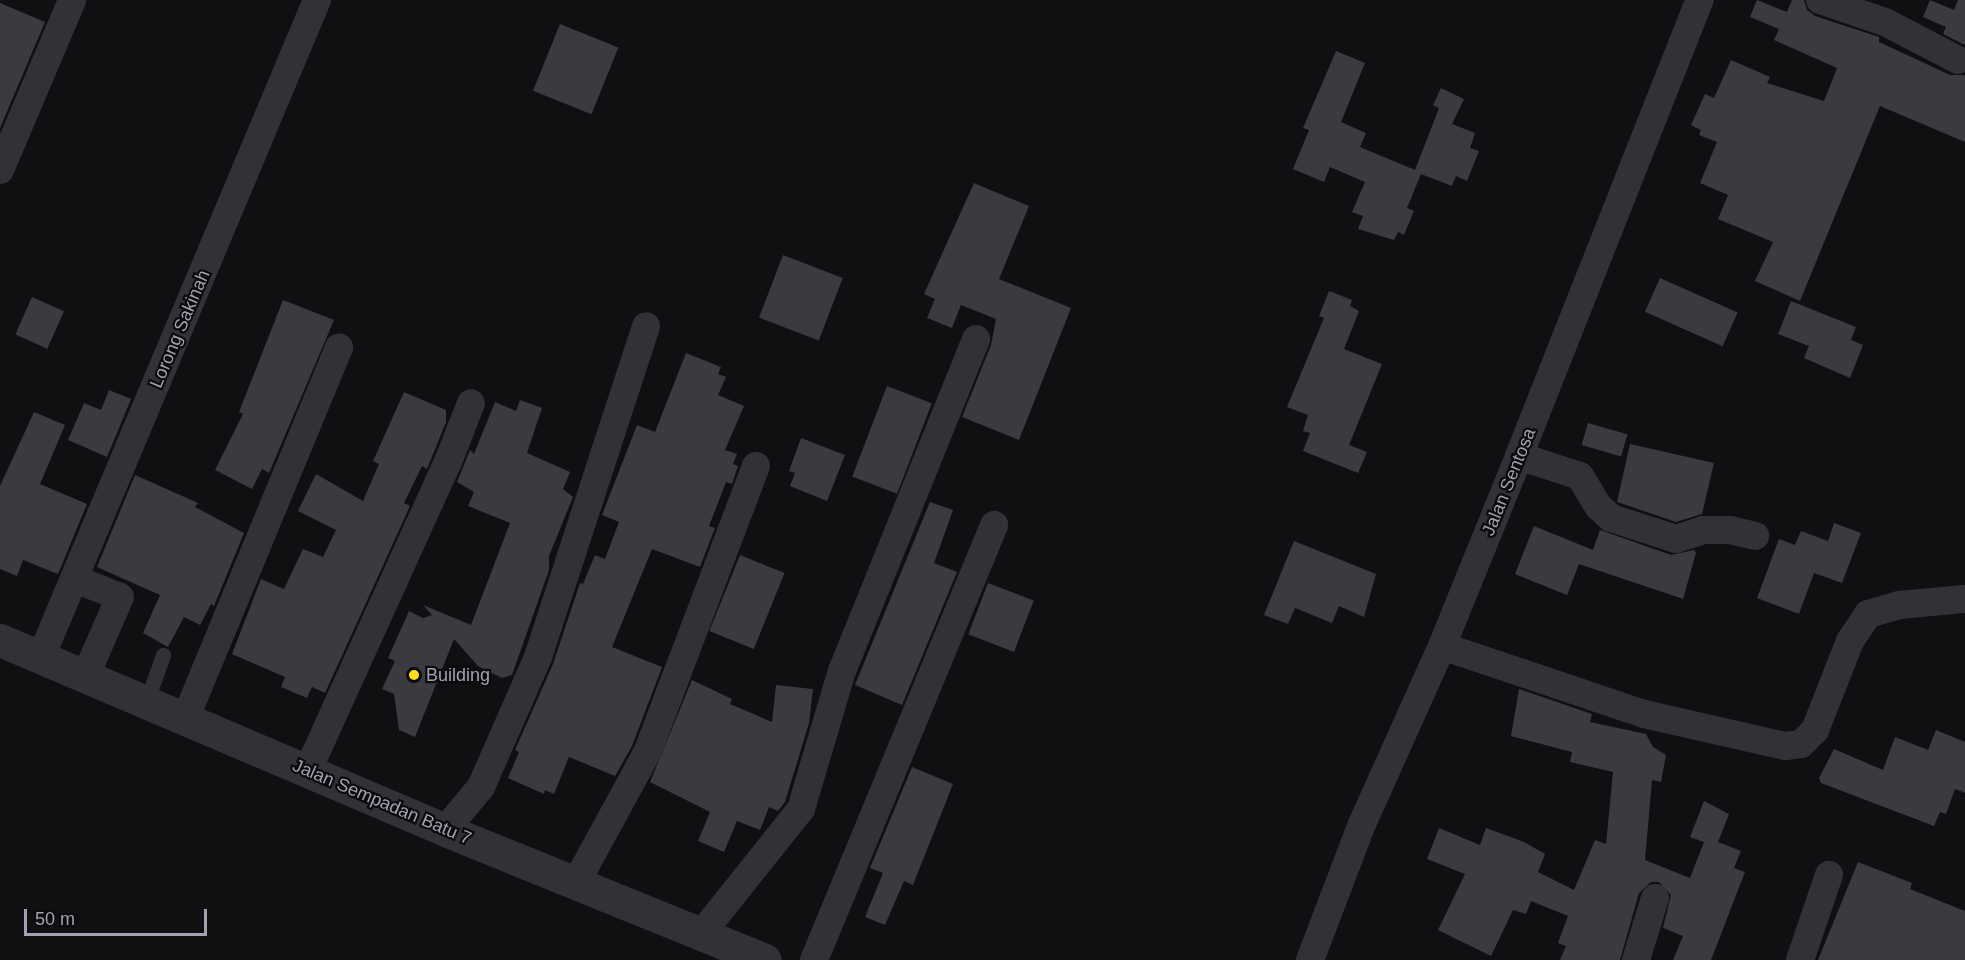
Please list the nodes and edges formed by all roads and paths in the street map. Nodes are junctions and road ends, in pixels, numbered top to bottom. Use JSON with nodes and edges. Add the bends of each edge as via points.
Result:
{"nodes":[{"id":1,"x":72,"y":0,"type":"edge"},
{"id":2,"x":317,"y":0,"type":"edge"},
{"id":3,"x":1700,"y":0,"type":"edge"},
{"id":4,"x":1820,"y":0,"type":"edge"},
{"id":5,"x":1958,"y":60,"type":"dead end"},
{"id":6,"x":0,"y":170,"type":"edge"},
{"id":7,"x":646,"y":326,"type":"dead end"},
{"id":8,"x":976,"y":339,"type":"dead end"},
{"id":9,"x":339,"y":347,"type":"dead end"},
{"id":10,"x":471,"y":403,"type":"dead end"},
{"id":11,"x":1519,"y":456,"type":"junction"},
{"id":12,"x":756,"y":466,"type":"dead end"},
{"id":13,"x":994,"y":525,"type":"dead end"},
{"id":14,"x":1755,"y":536,"type":"dead end"},
{"id":15,"x":75,"y":579,"type":"junction"},
{"id":16,"x":1965,"y":599,"type":"edge"},
{"id":17,"x":0,"y":640,"type":"edge"},
{"id":18,"x":1442,"y":646,"type":"junction"},
{"id":19,"x":163,"y":655,"type":"dead end"},
{"id":20,"x":41,"y":657,"type":"junction"},
{"id":21,"x":86,"y":675,"type":"junction"},
{"id":22,"x":147,"y":700,"type":"junction"},
{"id":23,"x":186,"y":717,"type":"junction"},
{"id":24,"x":308,"y":770,"type":"junction"},
{"id":25,"x":445,"y":830,"type":"junction"},
{"id":26,"x":1829,"y":875,"type":"dead end"},
{"id":27,"x":576,"y":883,"type":"junction"},
{"id":28,"x":1655,"y":898,"type":"dead end"},
{"id":29,"x":702,"y":933,"type":"junction"},
{"id":30,"x":765,"y":960,"type":"edge"},
{"id":31,"x":814,"y":960,"type":"edge"},
{"id":32,"x":1310,"y":960,"type":"edge"},
{"id":33,"x":1636,"y":960,"type":"edge"},
{"id":34,"x":1800,"y":960,"type":"edge"}],
"edges":[{"from":1,"to":6,"type":"street"},
{"from":2,"to":15,"type":"street","name":"Lorong Sakinah"},
{"from":3,"to":11,"type":"street","name":"Jalan Sentosa"},
{"from":4,"to":5,"type":"street","via":[[1885,22]]},
{"from":7,"to":25,"type":"street","via":[[538,657],[481,787]]},
{"from":8,"to":29,"type":"street","via":[[842,671],[801,809]]},
{"from":9,"to":23,"type":"street"},
{"from":10,"to":24,"type":"street"},
{"from":11,"to":14,"type":"street","via":[[1580,476],[1598,506],[1611,518],[1676,539],[1703,530],[1730,530]]},
{"from":11,"to":18,"type":"street","name":"Jalan Sentosa"},
{"from":12,"to":27,"type":"street","via":[[647,753]]},
{"from":13,"to":31,"type":"street"},
{"from":15,"to":20,"type":"street","name":"Lorong Sakinah"},
{"from":15,"to":21,"type":"street","via":[[120,597]]},
{"from":16,"to":18,"type":"street","via":[[1899,606],[1868,614],[1850,641],[1815,730],[1801,744],[1785,746],[1644,714]]},
{"from":17,"to":20,"type":"street","name":"Jalan Sempadan Batu 7"},
{"from":18,"to":32,"type":"street","name":"Jalan Sentosa","via":[[1362,824]]},
{"from":19,"to":22,"type":"lane"},
{"from":20,"to":21,"type":"street","name":"Jalan Sempadan Batu 7"},
{"from":21,"to":22,"type":"street","name":"Jalan Sempadan Batu 7"},
{"from":22,"to":23,"type":"street","name":"Jalan Sempadan Batu 7"},
{"from":23,"to":24,"type":"street","name":"Jalan Sempadan Batu 7"},
{"from":24,"to":25,"type":"street","name":"Jalan Sempadan Batu 7"},
{"from":25,"to":27,"type":"street","name":"Jalan Sempadan Batu 7"},
{"from":26,"to":34,"type":"street"},
{"from":27,"to":29,"type":"street","name":"Jalan Sempadan Batu 7"},
{"from":28,"to":33,"type":"street"},
{"from":29,"to":30,"type":"street","name":"Jalan Sempadan Batu 7"}]}
